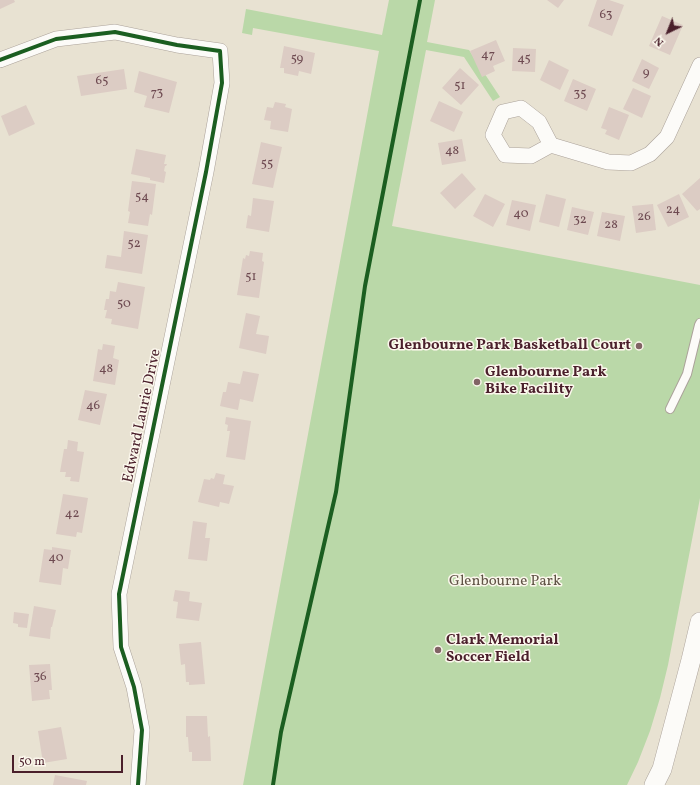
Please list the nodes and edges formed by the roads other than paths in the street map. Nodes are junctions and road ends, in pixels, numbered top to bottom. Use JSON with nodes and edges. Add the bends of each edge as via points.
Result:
{"nodes":[{"id":1,"x":0,"y":60,"type":"edge"},
{"id":2,"x":700,"y":65,"type":"edge"},
{"id":3,"x":551,"y":145,"type":"dead end"},
{"id":4,"x":700,"y":323,"type":"edge"},
{"id":5,"x":670,"y":409,"type":"dead end"},
{"id":6,"x":700,"y":622,"type":"edge"},
{"id":7,"x":138,"y":785,"type":"edge"},
{"id":8,"x":654,"y":785,"type":"edge"}],
"edges":[{"from":1,"to":7,"type":"street","name":"Edward Laurie Drive","via":[[56,39],[115,32],[220,51],[222,84],[206,172],[119,594],[121,647],[134,687],[142,730]]},
{"from":2,"to":3,"type":"street","via":[[668,137],[650,154],[631,163],[608,162]]},
{"from":4,"to":5,"type":"lane","via":[[687,374]]},
{"from":6,"to":8,"type":"street","via":[[662,769]]}]}
